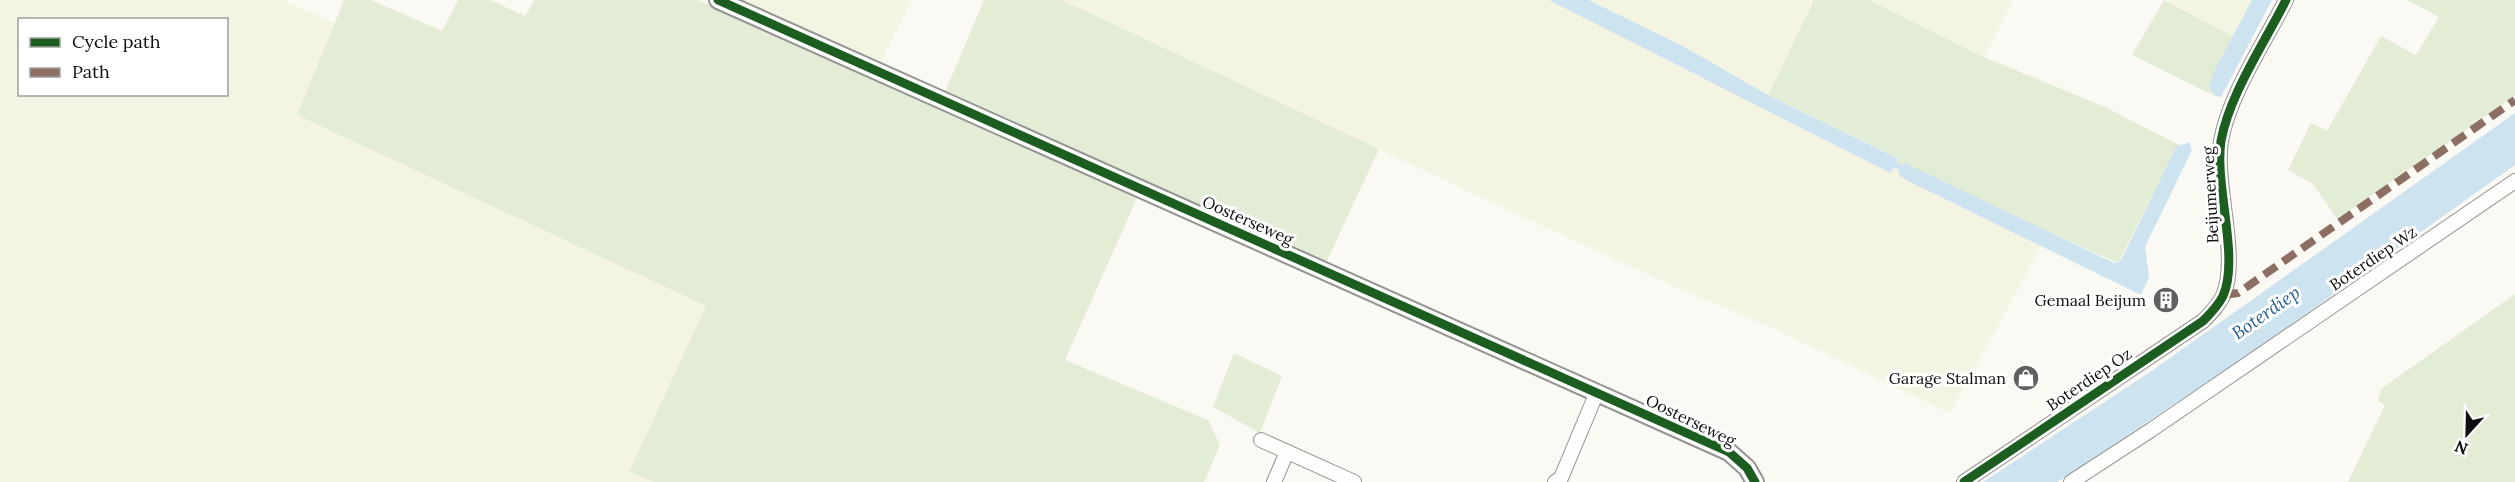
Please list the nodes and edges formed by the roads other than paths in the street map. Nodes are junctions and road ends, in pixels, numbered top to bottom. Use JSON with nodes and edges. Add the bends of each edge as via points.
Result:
{"nodes":[{"id":1,"x":718,"y":0,"type":"edge"},
{"id":2,"x":2286,"y":0,"type":"edge"},
{"id":3,"x":2515,"y":180,"type":"edge"},
{"id":4,"x":2224,"y":295,"type":"joint"},
{"id":5,"x":1597,"y":392,"type":"junction"},
{"id":6,"x":1261,"y":440,"type":"dead end"},
{"id":7,"x":1287,"y":452,"type":"junction"},
{"id":8,"x":1274,"y":482,"type":"edge"},
{"id":9,"x":1354,"y":482,"type":"edge"},
{"id":10,"x":1555,"y":482,"type":"edge"},
{"id":11,"x":1755,"y":482,"type":"edge"},
{"id":12,"x":1964,"y":482,"type":"edge"},
{"id":13,"x":2071,"y":482,"type":"edge"}],
"edges":[{"from":1,"to":5,"type":"street","name":"Oosterseweg"},
{"from":2,"to":4,"type":"street","name":"Beijumerweg","via":[[2233,103],[2221,143],[2228,262]]},
{"from":3,"to":13,"type":"street","name":"Boterdiep Wz"},
{"from":4,"to":12,"type":"street","name":"Boterdiep Oz","via":[[2203,321]]},
{"from":5,"to":10,"type":"street","via":[[1561,478]]},
{"from":5,"to":11,"type":"street","name":"Oosterseweg","via":[[1729,452],[1747,468]]},
{"from":6,"to":7,"type":"street"},
{"from":7,"to":8,"type":"street"},
{"from":7,"to":9,"type":"street"}]}
